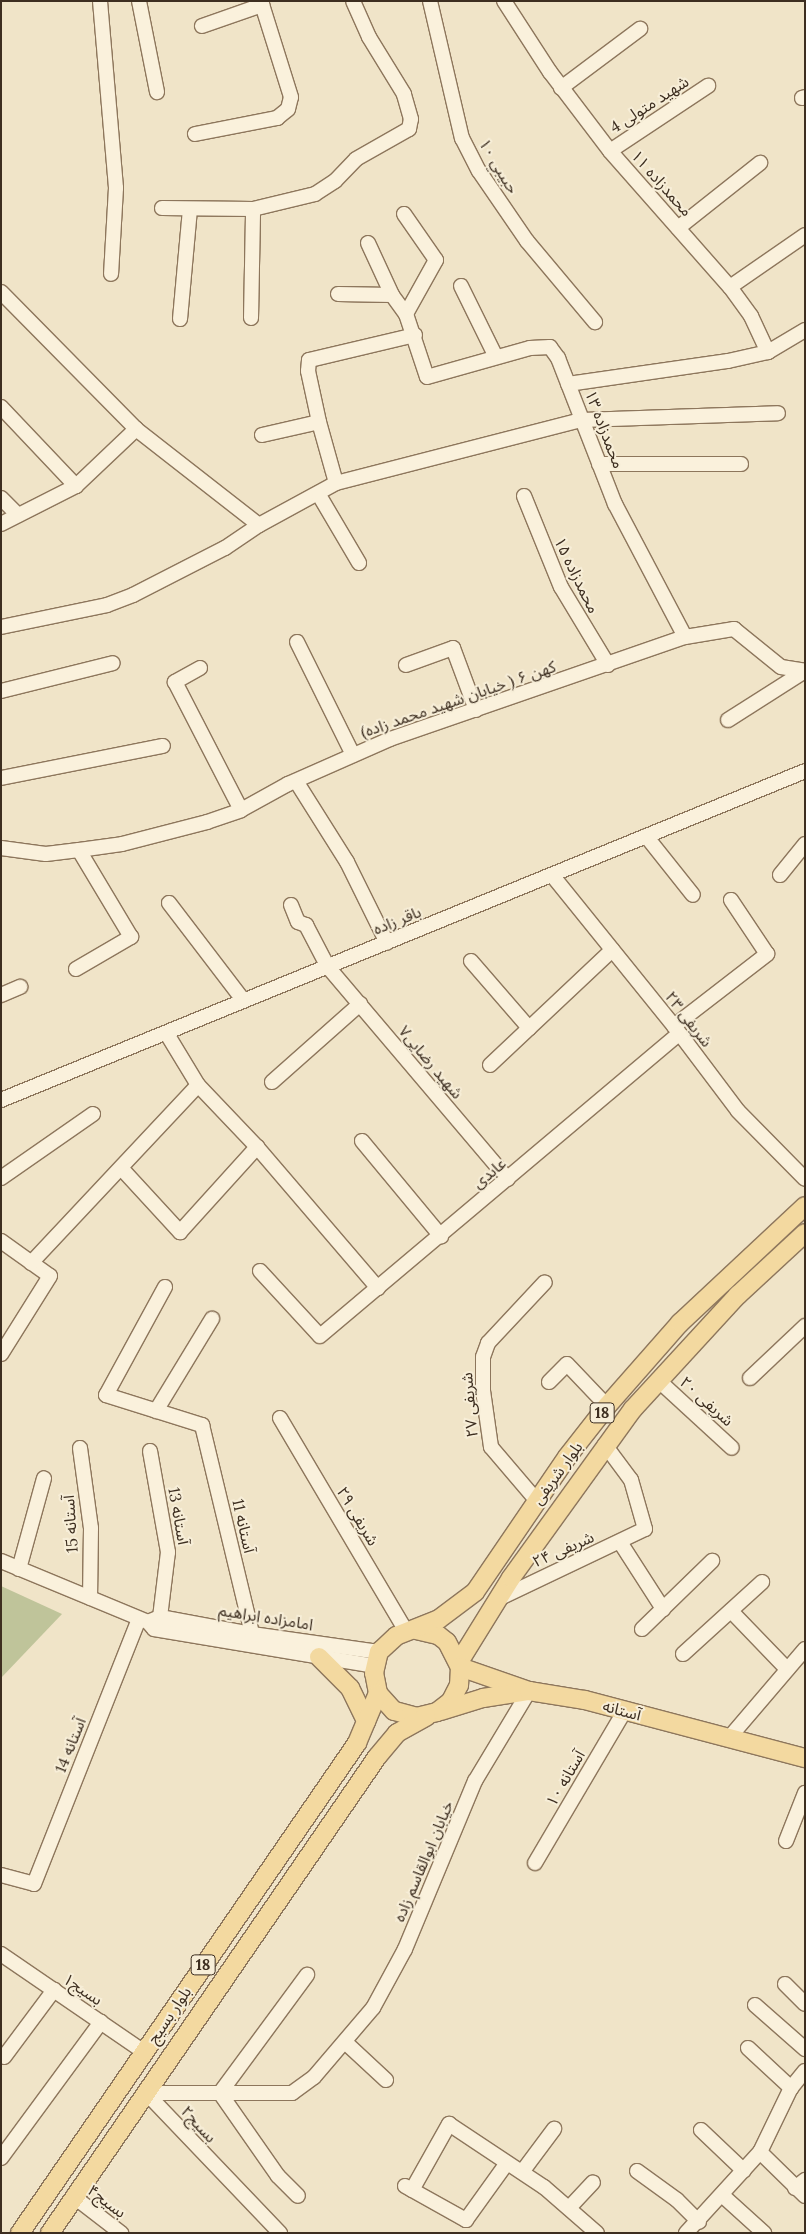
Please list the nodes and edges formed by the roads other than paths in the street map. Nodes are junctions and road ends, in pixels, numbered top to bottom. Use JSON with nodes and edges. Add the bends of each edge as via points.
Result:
{"nodes":[{"id":1,"x":100,"y":1,"type":"edge"},
{"id":2,"x":138,"y":1,"type":"edge"},
{"id":3,"x":353,"y":1,"type":"edge"},
{"id":4,"x":430,"y":1,"type":"edge"},
{"id":5,"x":504,"y":1,"type":"edge"},
{"id":6,"x":262,"y":3,"type":"edge"},
{"id":7,"x":202,"y":26,"type":"dead end"},
{"id":8,"x":640,"y":30,"type":"dead end"},
{"id":9,"x":708,"y":86,"type":"dead end"},
{"id":10,"x":561,"y":88,"type":"junction"},
{"id":11,"x":157,"y":92,"type":"dead end"},
{"id":12,"x":195,"y":134,"type":"dead end"},
{"id":13,"x":610,"y":151,"type":"junction"},
{"id":14,"x":760,"y":163,"type":"dead end"},
{"id":15,"x":162,"y":208,"type":"dead end"},
{"id":16,"x":190,"y":209,"type":"junction"},
{"id":17,"x":253,"y":209,"type":"junction"},
{"id":18,"x":404,"y":214,"type":"dead end"},
{"id":19,"x":678,"y":228,"type":"junction"},
{"id":20,"x":805,"y":235,"type":"edge"},
{"id":21,"x":368,"y":243,"type":"dead end"},
{"id":22,"x":111,"y":274,"type":"dead end"},
{"id":23,"x":461,"y":286,"type":"dead end"},
{"id":24,"x":730,"y":287,"type":"junction"},
{"id":25,"x":1,"y":292,"type":"edge"},
{"id":26,"x":338,"y":294,"type":"dead end"},
{"id":27,"x":392,"y":295,"type":"junction"},
{"id":28,"x":406,"y":314,"type":"junction"},
{"id":29,"x":251,"y":318,"type":"dead end"},
{"id":30,"x":180,"y":319,"type":"dead end"},
{"id":31,"x":595,"y":322,"type":"dead end"},
{"id":32,"x":805,"y":330,"type":"edge"},
{"id":33,"x":415,"y":335,"type":"junction"},
{"id":34,"x":768,"y":352,"type":"junction"},
{"id":35,"x":496,"y":357,"type":"junction"},
{"id":36,"x":568,"y":384,"type":"junction"},
{"id":37,"x":1,"y":407,"type":"edge"},
{"id":38,"x":778,"y":413,"type":"dead end"},
{"id":39,"x":582,"y":420,"type":"junction"},
{"id":40,"x":319,"y":422,"type":"junction"},
{"id":41,"x":136,"y":429,"type":"junction"},
{"id":42,"x":262,"y":435,"type":"dead end"},
{"id":43,"x":599,"y":464,"type":"junction"},
{"id":44,"x":741,"y":464,"type":"dead end"},
{"id":45,"x":336,"y":483,"type":"junction"},
{"id":46,"x":76,"y":486,"type":"junction"},
{"id":47,"x":319,"y":495,"type":"junction"},
{"id":48,"x":524,"y":496,"type":"dead end"},
{"id":49,"x":1,"y":498,"type":"edge"},
{"id":50,"x":18,"y":515,"type":"junction"},
{"id":51,"x":1,"y":524,"type":"edge"},
{"id":52,"x":259,"y":525,"type":"junction"},
{"id":53,"x":359,"y":563,"type":"dead end"},
{"id":54,"x":1,"y":628,"type":"edge"},
{"id":55,"x":685,"y":637,"type":"junction"},
{"id":56,"x":297,"y":642,"type":"dead end"},
{"id":57,"x":113,"y":663,"type":"dead end"},
{"id":58,"x":608,"y":664,"type":"junction"},
{"id":59,"x":406,"y":665,"type":"dead end"},
{"id":60,"x":200,"y":668,"type":"dead end"},
{"id":61,"x":805,"y":671,"type":"edge"},
{"id":62,"x":1,"y":691,"type":"edge"},
{"id":63,"x":476,"y":710,"type":"junction"},
{"id":64,"x":728,"y":720,"type":"dead end"},
{"id":65,"x":163,"y":746,"type":"dead end"},
{"id":66,"x":353,"y":755,"type":"junction"},
{"id":67,"x":805,"y":771,"type":"edge"},
{"id":68,"x":1,"y":778,"type":"edge"},
{"id":69,"x":296,"y":781,"type":"junction"},
{"id":70,"x":241,"y":810,"type":"junction"},
{"id":71,"x":646,"y":836,"type":"junction"},
{"id":72,"x":805,"y":844,"type":"edge"},
{"id":73,"x":1,"y":848,"type":"edge"},
{"id":74,"x":80,"y":850,"type":"junction"},
{"id":75,"x":552,"y":875,"type":"junction"},
{"id":76,"x":780,"y":875,"type":"dead end"},
{"id":77,"x":693,"y":895,"type":"dead end"},
{"id":78,"x":731,"y":900,"type":"dead end"},
{"id":79,"x":169,"y":903,"type":"dead end"},
{"id":80,"x":291,"y":905,"type":"dead end"},
{"id":81,"x":387,"y":943,"type":"junction"},
{"id":82,"x":612,"y":950,"type":"junction"},
{"id":83,"x":471,"y":960,"type":"dead end"},
{"id":84,"x":328,"y":967,"type":"junction"},
{"id":85,"x":76,"y":969,"type":"dead end"},
{"id":86,"x":20,"y":987,"type":"dead end"},
{"id":87,"x":1,"y":994,"type":"edge"},
{"id":88,"x":244,"y":1001,"type":"junction"},
{"id":89,"x":360,"y":1004,"type":"junction"},
{"id":90,"x":529,"y":1028,"type":"junction"},
{"id":91,"x":676,"y":1030,"type":"junction"},
{"id":92,"x":167,"y":1034,"type":"junction"},
{"id":93,"x":490,"y":1065,"type":"dead end"},
{"id":94,"x":272,"y":1082,"type":"dead end"},
{"id":95,"x":198,"y":1084,"type":"junction"},
{"id":96,"x":1,"y":1100,"type":"edge"},
{"id":97,"x":93,"y":1114,"type":"dead end"},
{"id":98,"x":362,"y":1141,"type":"dead end"},
{"id":99,"x":257,"y":1147,"type":"junction"},
{"id":100,"x":122,"y":1169,"type":"junction"},
{"id":101,"x":1,"y":1178,"type":"edge"},
{"id":102,"x":805,"y":1179,"type":"edge"},
{"id":103,"x":508,"y":1180,"type":"junction"},
{"id":104,"x":805,"y":1206,"type":"edge"},
{"id":105,"x":805,"y":1233,"type":"edge"},
{"id":106,"x":440,"y":1236,"type":"junction"},
{"id":107,"x":1,"y":1241,"type":"edge"},
{"id":108,"x":32,"y":1263,"type":"junction"},
{"id":109,"x":260,"y":1271,"type":"dead end"},
{"id":110,"x":545,"y":1282,"type":"dead end"},
{"id":111,"x":165,"y":1287,"type":"dead end"},
{"id":112,"x":378,"y":1288,"type":"junction"},
{"id":113,"x":212,"y":1319,"type":"dead end"},
{"id":114,"x":805,"y":1326,"type":"edge"},
{"id":115,"x":6,"y":1334,"type":"edge"},
{"id":116,"x":1,"y":1354,"type":"edge"},
{"id":117,"x":750,"y":1378,"type":"dead end"},
{"id":118,"x":658,"y":1380,"type":"junction"},
{"id":119,"x":549,"y":1382,"type":"dead end"},
{"id":120,"x":607,"y":1406,"type":"junction"},
{"id":121,"x":156,"y":1411,"type":"junction"},
{"id":122,"x":280,"y":1418,"type":"dead end"},
{"id":123,"x":605,"y":1444,"type":"junction"},
{"id":124,"x":80,"y":1448,"type":"dead end"},
{"id":125,"x":732,"y":1448,"type":"dead end"},
{"id":126,"x":150,"y":1451,"type":"dead end"},
{"id":127,"x":44,"y":1478,"type":"dead end"},
{"id":128,"x":537,"y":1501,"type":"junction"},
{"id":129,"x":620,"y":1542,"type":"junction"},
{"id":130,"x":712,"y":1561,"type":"dead end"},
{"id":131,"x":1,"y":1562,"type":"edge"},
{"id":132,"x":19,"y":1569,"type":"junction"},
{"id":133,"x":762,"y":1582,"type":"dead end"},
{"id":134,"x":90,"y":1598,"type":"junction"},
{"id":135,"x":468,"y":1598,"type":"junction"},
{"id":136,"x":492,"y":1606,"type":"junction"},
{"id":137,"x":663,"y":1609,"type":"junction"},
{"id":138,"x":731,"y":1612,"type":"junction"},
{"id":139,"x":149,"y":1619,"type":"junction"},
{"id":140,"x":642,"y":1629,"type":"dead end"},
{"id":141,"x":411,"y":1631,"type":"junction"},
{"id":142,"x":252,"y":1634,"type":"junction"},
{"id":143,"x":805,"y":1649,"type":"edge"},
{"id":144,"x":683,"y":1654,"type":"dead end"},
{"id":145,"x":319,"y":1657,"type":"junction"},
{"id":146,"x":377,"y":1659,"type":"junction"},
{"id":147,"x":460,"y":1665,"type":"junction"},
{"id":148,"x":787,"y":1669,"type":"junction"},
{"id":149,"x":529,"y":1691,"type":"junction"},
{"id":150,"x":378,"y":1693,"type":"junction"},
{"id":151,"x":625,"y":1710,"type":"junction"},
{"id":152,"x":433,"y":1713,"type":"junction"},
{"id":153,"x":366,"y":1721,"type":"junction"},
{"id":154,"x":729,"y":1738,"type":"junction"},
{"id":155,"x":805,"y":1758,"type":"edge"},
{"id":156,"x":805,"y":1793,"type":"edge"},
{"id":157,"x":786,"y":1841,"type":"dead end"},
{"id":158,"x":535,"y":1863,"type":"dead end"},
{"id":159,"x":1,"y":1875,"type":"edge"},
{"id":160,"x":1,"y":1954,"type":"edge"},
{"id":161,"x":307,"y":1975,"type":"dead end"},
{"id":162,"x":785,"y":1984,"type":"dead end"},
{"id":163,"x":54,"y":1990,"type":"junction"},
{"id":164,"x":805,"y":2004,"type":"edge"},
{"id":165,"x":755,"y":2005,"type":"dead end"},
{"id":166,"x":100,"y":2022,"type":"junction"},
{"id":167,"x":345,"y":2042,"type":"junction"},
{"id":168,"x":748,"y":2048,"type":"dead end"},
{"id":169,"x":805,"y":2049,"type":"edge"},
{"id":170,"x":144,"y":2052,"type":"junction"},
{"id":171,"x":4,"y":2057,"type":"dead end"},
{"id":172,"x":805,"y":2072,"type":"edge"},
{"id":173,"x":386,"y":2080,"type":"dead end"},
{"id":174,"x":791,"y":2088,"type":"junction"},
{"id":175,"x":146,"y":2093,"type":"junction"},
{"id":176,"x":220,"y":2093,"type":"junction"},
{"id":177,"x":554,"y":2129,"type":"dead end"},
{"id":178,"x":701,"y":2130,"type":"dead end"},
{"id":179,"x":760,"y":2152,"type":"junction"},
{"id":180,"x":1,"y":2158,"type":"edge"},
{"id":181,"x":507,"y":2163,"type":"junction"},
{"id":182,"x":637,"y":2171,"type":"dead end"},
{"id":183,"x":744,"y":2171,"type":"junction"},
{"id":184,"x":522,"y":2172,"type":"junction"},
{"id":185,"x":594,"y":2182,"type":"dead end"},
{"id":186,"x":801,"y":2188,"type":"edge"},
{"id":187,"x":73,"y":2196,"type":"junction"},
{"id":188,"x":298,"y":2196,"type":"dead end"},
{"id":189,"x":722,"y":2196,"type":"junction"},
{"id":190,"x":569,"y":2208,"type":"junction"},
{"id":191,"x":699,"y":2222,"type":"junction"},
{"id":192,"x":20,"y":2233,"type":"edge"},
{"id":193,"x":50,"y":2233,"type":"edge"},
{"id":194,"x":121,"y":2233,"type":"edge"},
{"id":195,"x":280,"y":2233,"type":"edge"},
{"id":196,"x":597,"y":2233,"type":"edge"},
{"id":197,"x":686,"y":2233,"type":"edge"},
{"id":198,"x":764,"y":2233,"type":"edge"}],
"edges":[{"from":1,"to":22,"type":"street","via":[[116,188]]},
{"from":2,"to":11,"type":"street"},
{"from":3,"to":17,"type":"street","via":[[369,37],[404,94],[411,118],[409,129],[356,159],[335,181],[315,194]]},
{"from":4,"to":31,"type":"street","name":"حبيبي ١٠","via":[[462,138],[479,171],[522,234]]},
{"from":5,"to":10,"type":"street","name":"محمدزاده ۱۱"},
{"from":6,"to":7,"type":"street"},
{"from":6,"to":12,"type":"street","via":[[291,97],[288,109],[277,118]]},
{"from":8,"to":10,"type":"street"},
{"from":9,"to":13,"type":"street","name":"شهید متولی 4"},
{"from":10,"to":13,"type":"street","name":"محمدزاده ۱۱"},
{"from":13,"to":19,"type":"street","name":"محمدزاده ۱۱"},
{"from":14,"to":19,"type":"street"},
{"from":15,"to":16,"type":"street"},
{"from":16,"to":17,"type":"street"},
{"from":16,"to":30,"type":"street"},
{"from":17,"to":29,"type":"street"},
{"from":18,"to":28,"type":"street","via":[[436,260]]},
{"from":19,"to":24,"type":"street","name":"محمدزاده ۱۱"},
{"from":20,"to":24,"type":"street"},
{"from":21,"to":27,"type":"street"},
{"from":23,"to":35,"type":"street"},
{"from":24,"to":34,"type":"street","name":"محمدزاده ۱۱","via":[[751,316]]},
{"from":25,"to":41,"type":"street"},
{"from":26,"to":27,"type":"street"},
{"from":27,"to":28,"type":"street"},
{"from":28,"to":33,"type":"street"},
{"from":32,"to":34,"type":"street"},
{"from":33,"to":35,"type":"street","name":"محمدزاده ۱۳","via":[[427,376]]},
{"from":33,"to":40,"type":"street","via":[[309,360],[308,371]]},
{"from":34,"to":36,"type":"street","via":[[728,361]]},
{"from":35,"to":36,"type":"street","name":"محمدزاده ۱۳","via":[[530,348],[550,347]]},
{"from":36,"to":39,"type":"street","name":"محمدزاده ۱۳"},
{"from":37,"to":46,"type":"street"},
{"from":38,"to":39,"type":"street"},
{"from":39,"to":43,"type":"street","name":"محمدزاده ۱۳"},
{"from":39,"to":45,"type":"street"},
{"from":40,"to":42,"type":"street"},
{"from":40,"to":45,"type":"street"},
{"from":41,"to":46,"type":"street"},
{"from":41,"to":52,"type":"street"},
{"from":43,"to":44,"type":"street"},
{"from":43,"to":55,"type":"street","name":"محمدزاده ۱۳","via":[[615,504]]},
{"from":45,"to":47,"type":"street"},
{"from":46,"to":50,"type":"street"},
{"from":47,"to":52,"type":"street"},
{"from":47,"to":53,"type":"street"},
{"from":48,"to":58,"type":"street","name":"محمدزاده ۱۵","via":[[561,587]]},
{"from":49,"to":50,"type":"street"},
{"from":50,"to":51,"type":"street"},
{"from":52,"to":54,"type":"street","via":[[225,548],[133,595],[107,605]]},
{"from":55,"to":58,"type":"street","name":"کهن ۶ ( خیابان شهید محمد زاده)"},
{"from":55,"to":61,"type":"street","name":"کهن ۶ ( خیابان شهید محمد زاده)","via":[[734,629],[781,667]]},
{"from":56,"to":66,"type":"street"},
{"from":57,"to":62,"type":"street"},
{"from":58,"to":63,"type":"street","name":"کهن ۶ ( خیابان شهید محمد زاده)"},
{"from":59,"to":63,"type":"street","via":[[453,648]]},
{"from":60,"to":70,"type":"street","via":[[175,682]]},
{"from":61,"to":64,"type":"street"},
{"from":63,"to":66,"type":"street","name":"کهن ۶ ( خیابان شهید محمد زاده)"},
{"from":65,"to":68,"type":"street"},
{"from":66,"to":69,"type":"street","name":"کهن ۶ ( خیابان شهید محمد زاده)"},
{"from":67,"to":71,"type":"street","name":"باقر زاده"},
{"from":69,"to":70,"type":"street","name":"کهن ۶ ( خیابان شهید محمد زاده)"},
{"from":69,"to":81,"type":"street","via":[[347,862]]},
{"from":70,"to":74,"type":"street","name":"کهن ۶ ( خیابان شهید محمد زاده)","via":[[122,844]]},
{"from":71,"to":75,"type":"street","name":"باقر زاده"},
{"from":71,"to":77,"type":"street"},
{"from":72,"to":76,"type":"street"},
{"from":73,"to":74,"type":"street","name":"کهن ۶ ( خیابان شهید محمد زاده)","via":[[46,854]]},
{"from":74,"to":85,"type":"street","via":[[131,937]]},
{"from":75,"to":81,"type":"street","name":"باقر زاده"},
{"from":75,"to":82,"type":"street","name":"شریفی ۲۳"},
{"from":78,"to":91,"type":"street","name":"عابدی","via":[[767,954]]},
{"from":79,"to":88,"type":"street"},
{"from":80,"to":84,"type":"street","name":"شهید رضایی۷","via":[[298,922],[306,925]]},
{"from":81,"to":84,"type":"street","name":"باقر زاده"},
{"from":82,"to":90,"type":"street"},
{"from":82,"to":91,"type":"street","name":"شریفی ۲۳"},
{"from":83,"to":90,"type":"street"},
{"from":84,"to":88,"type":"street","name":"باقر زاده"},
{"from":84,"to":89,"type":"street","name":"شهید رضایی۷"},
{"from":86,"to":87,"type":"street"},
{"from":88,"to":92,"type":"street","name":"باقر زاده"},
{"from":89,"to":94,"type":"street"},
{"from":89,"to":103,"type":"street","name":"شهید رضایی۷"},
{"from":90,"to":93,"type":"street"},
{"from":91,"to":102,"type":"street","name":"شریفی ۲۳","via":[[738,1111]]},
{"from":91,"to":103,"type":"street","name":"عابدی"},
{"from":92,"to":95,"type":"street"},
{"from":92,"to":96,"type":"street","name":"باقر زاده"},
{"from":95,"to":99,"type":"street"},
{"from":95,"to":100,"type":"street"},
{"from":97,"to":101,"type":"street"},
{"from":98,"to":106,"type":"street"},
{"from":99,"to":100,"type":"street","via":[[180,1232]]},
{"from":99,"to":112,"type":"street"},
{"from":100,"to":108,"type":"street"},
{"from":103,"to":106,"type":"street","name":"عابدی"},
{"from":104,"to":120,"type":"main road","name":"بلوار شریفی","number":"18","via":[[680,1323]]},
{"from":105,"to":118,"type":"main road","name":"بلوار شریفی","number":"18","via":[[738,1295]]},
{"from":106,"to":112,"type":"street","name":"عابدی"},
{"from":107,"to":108,"type":"street"},
{"from":108,"to":115,"type":"street","via":[[50,1276]]},
{"from":109,"to":112,"type":"street","name":"عابدی","via":[[320,1336]]},
{"from":110,"to":128,"type":"street","name":"شریفی ۲۷","via":[[488,1343],[483,1357],[483,1391],[491,1447]]},
{"from":111,"to":121,"type":"street","via":[[106,1395]]},
{"from":113,"to":121,"type":"street"},
{"from":114,"to":117,"type":"street"},
{"from":115,"to":116,"type":"street"},
{"from":118,"to":123,"type":"main road","name":"بلوار شریفی","number":"18"},
{"from":118,"to":125,"type":"street","name":"شریفی ۲۰"},
{"from":119,"to":120,"type":"street","via":[[567,1364]]},
{"from":120,"to":128,"type":"main road","name":"بلوار شریفی","number":"18"},
{"from":121,"to":142,"type":"street","name":"آستانه 11","via":[[202,1425]]},
{"from":122,"to":141,"type":"street","name":"شریفی ۲۹"},
{"from":123,"to":129,"type":"street","name":"شریفی ۲۴","via":[[631,1480],[645,1529]]},
{"from":123,"to":136,"type":"main road","name":"بلوار شریفی","number":"18"},
{"from":124,"to":134,"type":"street","name":"آستانه 15","via":[[91,1528]]},
{"from":126,"to":139,"type":"street","name":"آستانه 13","via":[[168,1552]]},
{"from":127,"to":132,"type":"street"},
{"from":128,"to":135,"type":"main road","name":"بلوار شریفی","number":"18"},
{"from":129,"to":136,"type":"street","name":"شریفی ۲۴"},
{"from":129,"to":137,"type":"street"},
{"from":130,"to":137,"type":"street"},
{"from":131,"to":132,"type":"street","name":"امامزاده ابراهیم"},
{"from":132,"to":134,"type":"street","name":"امامزاده ابراهیم"},
{"from":133,"to":138,"type":"street"},
{"from":134,"to":139,"type":"street","name":"امامزاده ابراهیم"},
{"from":135,"to":136,"type":"main road","via":[[468,1616],[476,1618]]},
{"from":135,"to":141,"type":"main road","name":"بلوار شریفی","number":"18","via":[[452,1611]]},
{"from":136,"to":147,"type":"main road","name":"بلوار شریفی","number":"18"},
{"from":137,"to":140,"type":"street"},
{"from":138,"to":144,"type":"street"},
{"from":138,"to":148,"type":"street"},
{"from":139,"to":142,"type":"street","name":"امامزاده ابراهیم"},
{"from":139,"to":145,"type":"street","name":"امامزاده ابراهیم","via":[[154,1629]]},
{"from":139,"to":159,"type":"street","name":"آستانه 14","via":[[34,1884]]},
{"from":141,"to":146,"type":"main road","number":"18","via":[[386,1643]]},
{"from":141,"to":147,"type":"main road","via":[[438,1635],[454,1651]]},
{"from":142,"to":146,"type":"street","name":"امامزاده ابراهیم"},
{"from":143,"to":148,"type":"street"},
{"from":145,"to":146,"type":"street","name":"امامزاده ابراهیم"},
{"from":145,"to":153,"type":"main road","via":[[350,1688]]},
{"from":146,"to":150,"type":"main road"},
{"from":147,"to":149,"type":"main road"},
{"from":147,"to":152,"type":"main road","number":"18","via":[[459,1685],[451,1701]]},
{"from":148,"to":154,"type":"street"},
{"from":149,"to":151,"type":"main road","name":"آستانه"},
{"from":149,"to":152,"type":"main road","name":"آستانه","via":[[483,1698]]},
{"from":149,"to":167,"type":"street","name":"خیابان ابوالقاسم زاده","via":[[475,1781],[405,1949],[373,2008]]},
{"from":150,"to":152,"type":"main road","via":[[385,1703],[400,1713],[417,1717]]},
{"from":150,"to":153,"type":"main road","name":"بلوار بسیج","number":"18"},
{"from":151,"to":154,"type":"main road","name":"آستانه"},
{"from":151,"to":158,"type":"street","name":"آستانه ۱۰"},
{"from":152,"to":175,"type":"main road","name":"بلوار بسیج","number":"18","via":[[397,1733],[377,1757]]},
{"from":153,"to":170,"type":"main road","name":"بلوار بسیج","number":"18","via":[[357,1743]]},
{"from":154,"to":155,"type":"main road","name":"آستانه"},
{"from":156,"to":157,"type":"street"},
{"from":160,"to":163,"type":"street","name":"بسیج۱"},
{"from":161,"to":176,"type":"street"},
{"from":162,"to":164,"type":"street"},
{"from":163,"to":166,"type":"street","name":"بسیج۱"},
{"from":163,"to":171,"type":"street"},
{"from":165,"to":169,"type":"street"},
{"from":166,"to":170,"type":"street","name":"بسیج۱"},
{"from":166,"to":180,"type":"street"},
{"from":167,"to":173,"type":"street"},
{"from":167,"to":176,"type":"street","name":"خیابان ابوالقاسم زاده","via":[[314,2077],[292,2093]]},
{"from":168,"to":174,"type":"street"},
{"from":170,"to":192,"type":"main road","name":"بلوار بسیج","number":"18"},
{"from":172,"to":174,"type":"street"},
{"from":174,"to":179,"type":"street"},
{"from":175,"to":176,"type":"street","name":"بسیج۲"},
{"from":175,"to":187,"type":"main road","name":"بلوار بسیج","number":"18"},
{"from":175,"to":195,"type":"street","name":"بسیج۲"},
{"from":176,"to":188,"type":"street","via":[[278,2176]]},
{"from":177,"to":184,"type":"street"},
{"from":178,"to":183,"type":"street"},
{"from":179,"to":183,"type":"street"},
{"from":179,"to":186,"type":"street"},
{"from":181,"to":181,"type":"street","via":[[449,2124],[409,2188],[466,2220]]},
{"from":181,"to":184,"type":"street"},
{"from":182,"to":191,"type":"street","via":[[677,2200]]},
{"from":183,"to":189,"type":"street"},
{"from":184,"to":190,"type":"street"},
{"from":185,"to":190,"type":"street"},
{"from":187,"to":193,"type":"main road","name":"بلوار بسیج","number":"18"},
{"from":187,"to":194,"type":"street","name":"بسیج۴"},
{"from":189,"to":191,"type":"street"},
{"from":189,"to":198,"type":"street"},
{"from":190,"to":196,"type":"street"},
{"from":191,"to":197,"type":"street"}]}
